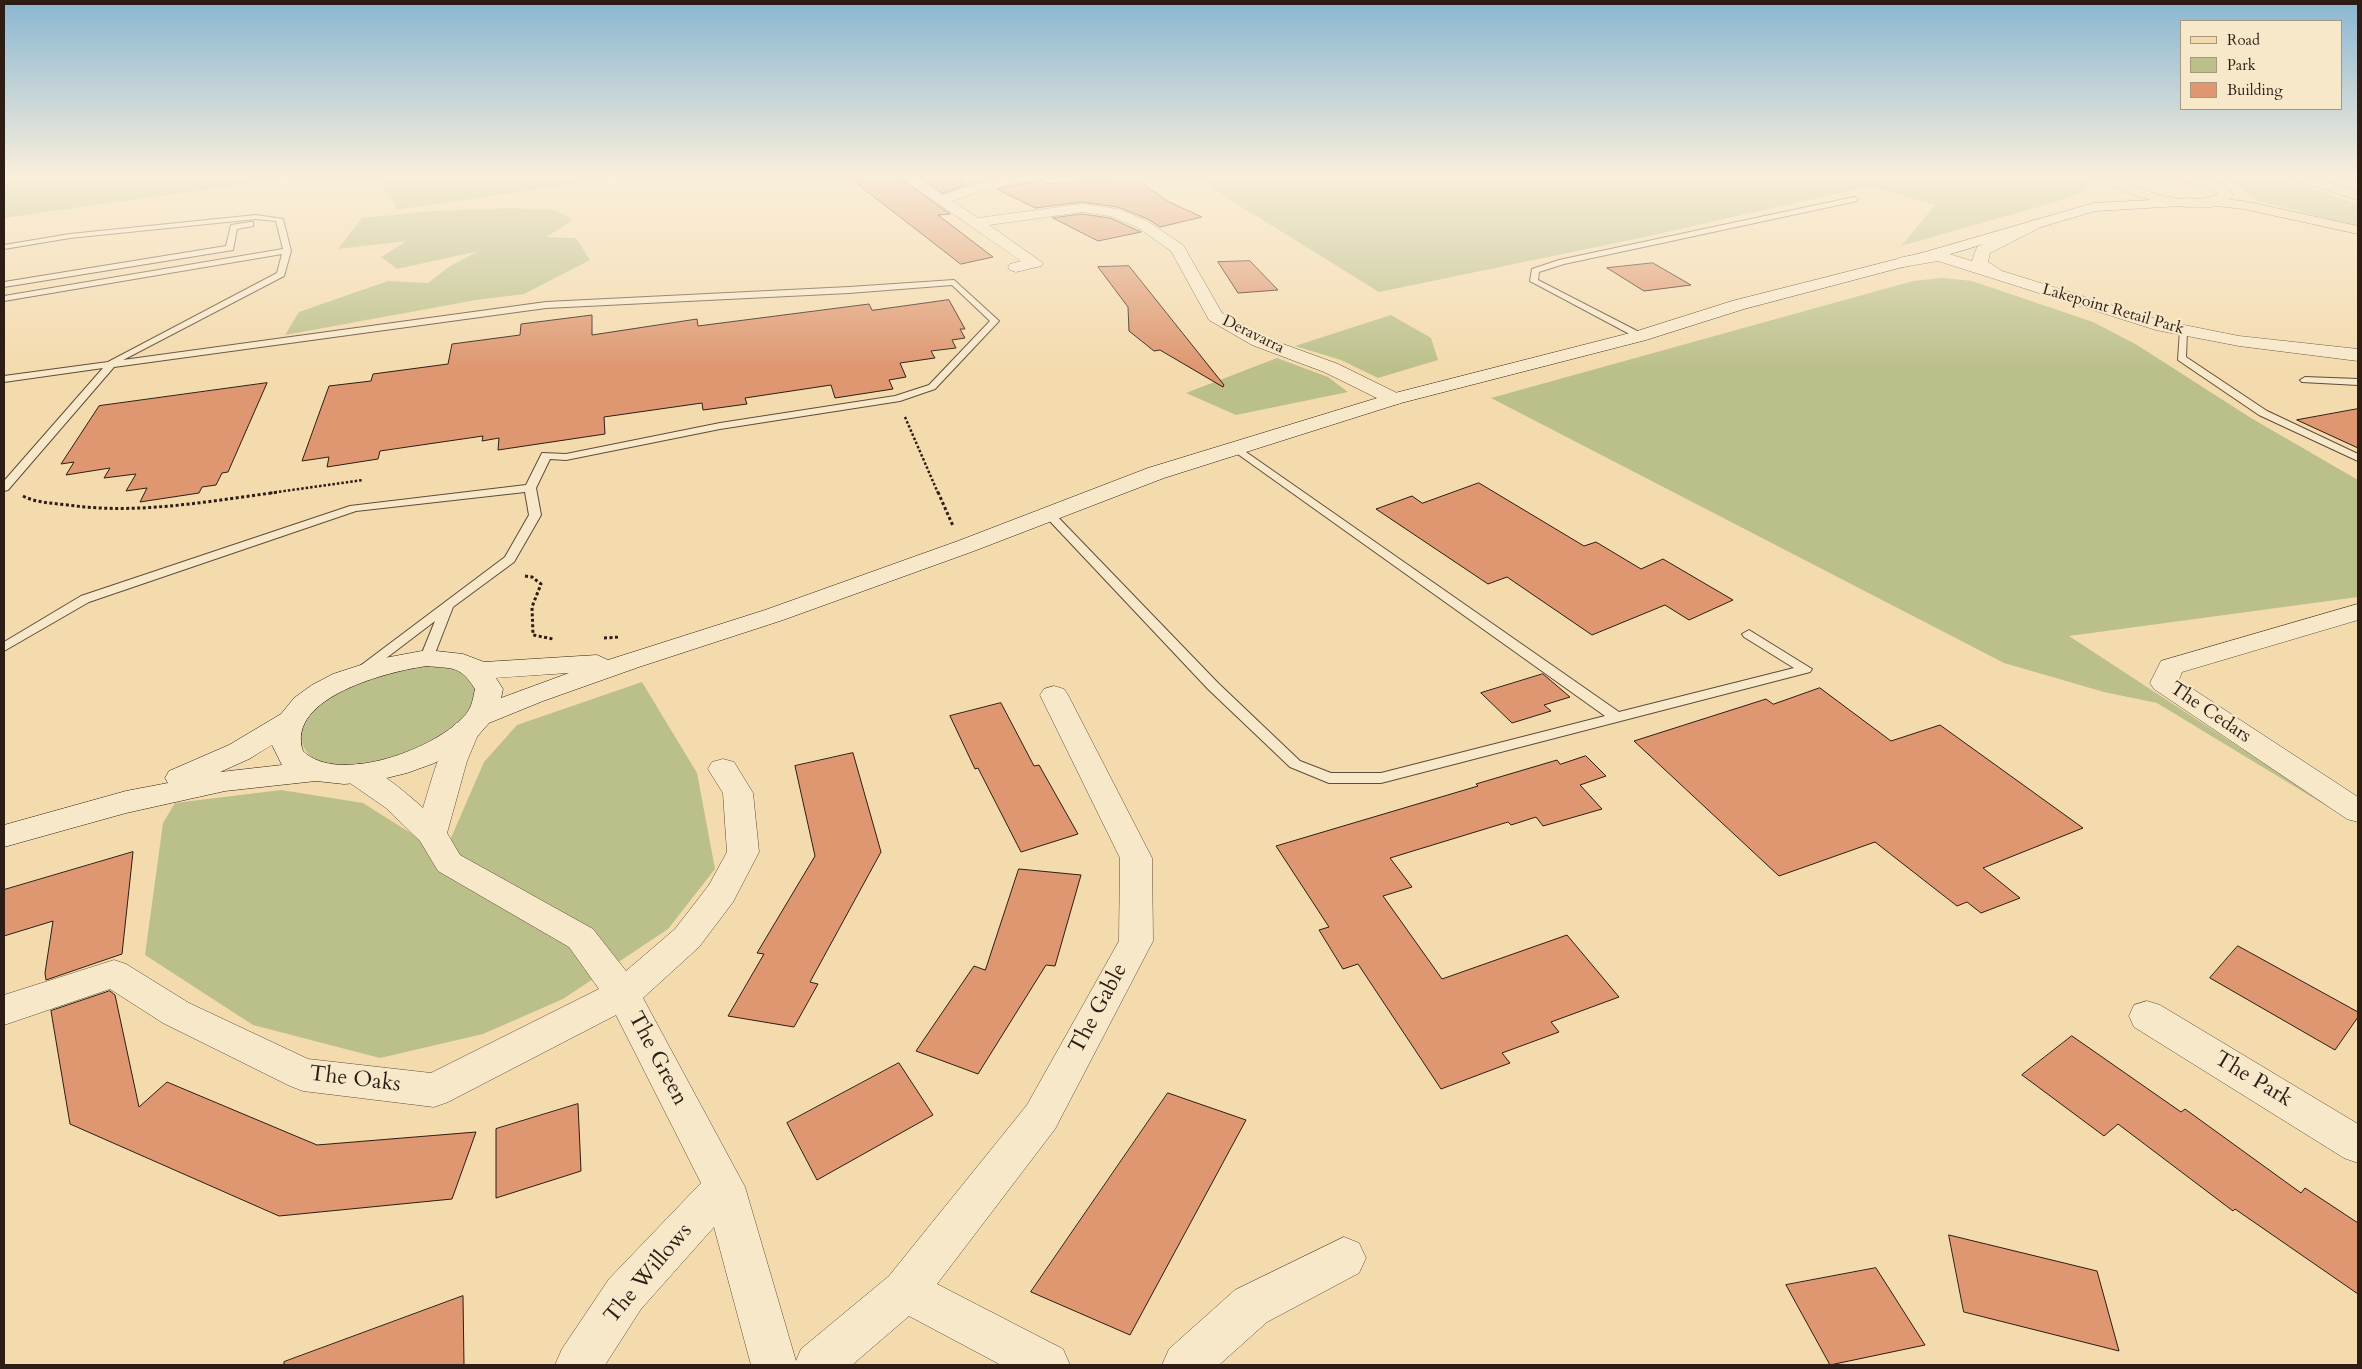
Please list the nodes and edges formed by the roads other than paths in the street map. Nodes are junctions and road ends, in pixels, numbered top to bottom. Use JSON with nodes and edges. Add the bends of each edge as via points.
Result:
{"nodes":[{"id":1,"x":41,"y":241,"type":"edge"},
{"id":2,"x":231,"y":241,"type":"edge"},
{"id":3,"x":284,"y":241,"type":"edge"},
{"id":4,"x":1000,"y":241,"type":"edge"},
{"id":5,"x":1167,"y":241,"type":"edge"},
{"id":6,"x":1660,"y":241,"type":"edge"},
{"id":7,"x":1978,"y":241,"type":"edge"},
{"id":8,"x":2002,"y":241,"type":"edge"},
{"id":9,"x":4,"y":247,"type":"edge"},
{"id":10,"x":287,"y":251,"type":"junction"},
{"id":11,"x":1893,"y":265,"type":"junction"},
{"id":12,"x":1016,"y":267,"type":"dead end"},
{"id":13,"x":1999,"y":276,"type":"junction"},
{"id":14,"x":4,"y":285,"type":"edge"},
{"id":15,"x":4,"y":298,"type":"edge"},
{"id":16,"x":2182,"y":331,"type":"junction"},
{"id":17,"x":1640,"y":336,"type":"junction"},
{"id":18,"x":2358,"y":355,"type":"edge"},
{"id":19,"x":111,"y":364,"type":"junction"},
{"id":20,"x":4,"y":379,"type":"edge"},
{"id":21,"x":2305,"y":380,"type":"dead end"},
{"id":22,"x":2358,"y":382,"type":"edge"},
{"id":23,"x":1394,"y":399,"type":"junction"},
{"id":24,"x":1236,"y":448,"type":"junction"},
{"id":25,"x":2358,"y":458,"type":"edge"},
{"id":26,"x":4,"y":487,"type":"edge"},
{"id":27,"x":530,"y":488,"type":"junction"},
{"id":28,"x":1049,"y":514,"type":"junction"},
{"id":29,"x":448,"y":604,"type":"junction"},
{"id":30,"x":2358,"y":612,"type":"edge"},
{"id":31,"x":1749,"y":634,"type":"dead end"},
{"id":32,"x":4,"y":646,"type":"edge"},
{"id":33,"x":629,"y":649,"type":"junction"},
{"id":34,"x":427,"y":658,"type":"junction"},
{"id":35,"x":479,"y":670,"type":"junction"},
{"id":36,"x":357,"y":673,"type":"junction"},
{"id":37,"x":1054,"y":695,"type":"dead end"},
{"id":38,"x":1616,"y":717,"type":"junction"},
{"id":39,"x":292,"y":720,"type":"junction"},
{"id":40,"x":472,"y":724,"type":"junction"},
{"id":41,"x":723,"y":769,"type":"dead end"},
{"id":42,"x":316,"y":772,"type":"junction"},
{"id":43,"x":358,"y":774,"type":"junction"},
{"id":44,"x":126,"y":802,"type":"junction"},
{"id":45,"x":2358,"y":811,"type":"edge"},
{"id":46,"x":431,"y":833,"type":"junction"},
{"id":47,"x":4,"y":836,"type":"edge"},
{"id":48,"x":623,"y":994,"type":"junction"},
{"id":49,"x":4,"y":1010,"type":"edge"},
{"id":50,"x":2147,"y":1016,"type":"dead end"},
{"id":51,"x":2358,"y":1145,"type":"edge"},
{"id":52,"x":724,"y":1186,"type":"junction"},
{"id":53,"x":1344,"y":1258,"type":"dead end"},
{"id":54,"x":904,"y":1291,"type":"junction"},
{"id":55,"x":578,"y":1365,"type":"edge"},
{"id":56,"x":774,"y":1365,"type":"edge"},
{"id":57,"x":817,"y":1365,"type":"edge"},
{"id":58,"x":1047,"y":1365,"type":"edge"},
{"id":59,"x":1185,"y":1365,"type":"edge"}],
"edges":[{"from":1,"to":9,"type":"lane"},
{"from":2,"to":14,"type":"lane","via":[[230,248]]},
{"from":3,"to":10,"type":"lane"},
{"from":4,"to":12,"type":"street","via":[[1035,263]]},
{"from":5,"to":23,"type":"street","name":"Deravarra","via":[[1177,248],[1215,316],[1258,342],[1330,368]]},
{"from":6,"to":17,"type":"lane","via":[[1535,271],[1534,281]]},
{"from":7,"to":11,"type":"street"},
{"from":8,"to":13,"type":"street","via":[[1983,250],[1979,264]]},
{"from":10,"to":15,"type":"lane"},
{"from":10,"to":19,"type":"lane","via":[[281,274]]},
{"from":11,"to":13,"type":"street","via":[[1945,267]]},
{"from":11,"to":17,"type":"street"},
{"from":13,"to":16,"type":"street","name":"Lakepoint Retail Park"},
{"from":16,"to":18,"type":"street","name":"Lakepoint Retail Park"},
{"from":16,"to":25,"type":"lane","via":[[2181,358],[2263,413]]},
{"from":17,"to":23,"type":"street"},
{"from":19,"to":20,"type":"lane"},
{"from":19,"to":26,"type":"lane"},
{"from":19,"to":27,"type":"lane","via":[[546,305],[954,282],[995,321],[932,387],[897,399],[720,426],[566,457],[546,454]]},
{"from":21,"to":22,"type":"lane"},
{"from":23,"to":24,"type":"street"},
{"from":24,"to":28,"type":"street","via":[[1156,473]]},
{"from":24,"to":38,"type":"lane"},
{"from":27,"to":29,"type":"lane","via":[[535,515],[510,559]]},
{"from":27,"to":32,"type":"lane","via":[[354,508],[85,599]]},
{"from":28,"to":33,"type":"street","via":[[774,615]]},
{"from":28,"to":38,"type":"lane","via":[[1213,686],[1295,764],[1329,778],[1381,778]]},
{"from":29,"to":34,"type":"lane"},
{"from":29,"to":36,"type":"lane"},
{"from":30,"to":45,"type":"street","name":"The Cedars","via":[[2171,667],[2164,683]]},
{"from":31,"to":38,"type":"lane","via":[[1805,669]]},
{"from":33,"to":35,"type":"street"},
{"from":33,"to":40,"type":"street"},
{"from":34,"to":35,"type":"street","via":[[463,662]]},
{"from":34,"to":36,"type":"street","via":[[396,662]]},
{"from":35,"to":40,"type":"street","via":[[489,689],[487,702]]},
{"from":36,"to":39,"type":"street","via":[[318,694]]},
{"from":37,"to":54,"type":"street","name":"The Gable","via":[[1136,858],[1136,941],[1041,1117]]},
{"from":39,"to":42,"type":"street","via":[[285,746],[290,757]]},
{"from":39,"to":44,"type":"street","via":[[239,752]]},
{"from":40,"to":43,"type":"street","via":[[445,746],[418,759]]},
{"from":40,"to":46,"type":"street","via":[[452,761]]},
{"from":41,"to":48,"type":"street","via":[[738,793],[742,852],[721,892],[687,938]]},
{"from":42,"to":43,"type":"street"},
{"from":42,"to":44,"type":"street","via":[[225,780]]},
{"from":43,"to":46,"type":"street","name":"The Green","via":[[397,801]]},
{"from":44,"to":47,"type":"street"},
{"from":46,"to":48,"type":"street","name":"The Green","via":[[449,863],[581,938]]},
{"from":48,"to":49,"type":"street","name":"The Oaks","via":[[434,1090],[303,1075],[176,1013],[114,974]]},
{"from":48,"to":52,"type":"street","name":"The Green"},
{"from":50,"to":51,"type":"street","name":"The Park"},
{"from":52,"to":55,"type":"street","name":"The Willows","via":[[625,1294]]},
{"from":52,"to":56,"type":"street","name":"The Green"},
{"from":53,"to":59,"type":"street","via":[[1251,1306]]},
{"from":54,"to":57,"type":"street","name":"The Gable"},
{"from":54,"to":58,"type":"street"}]}
